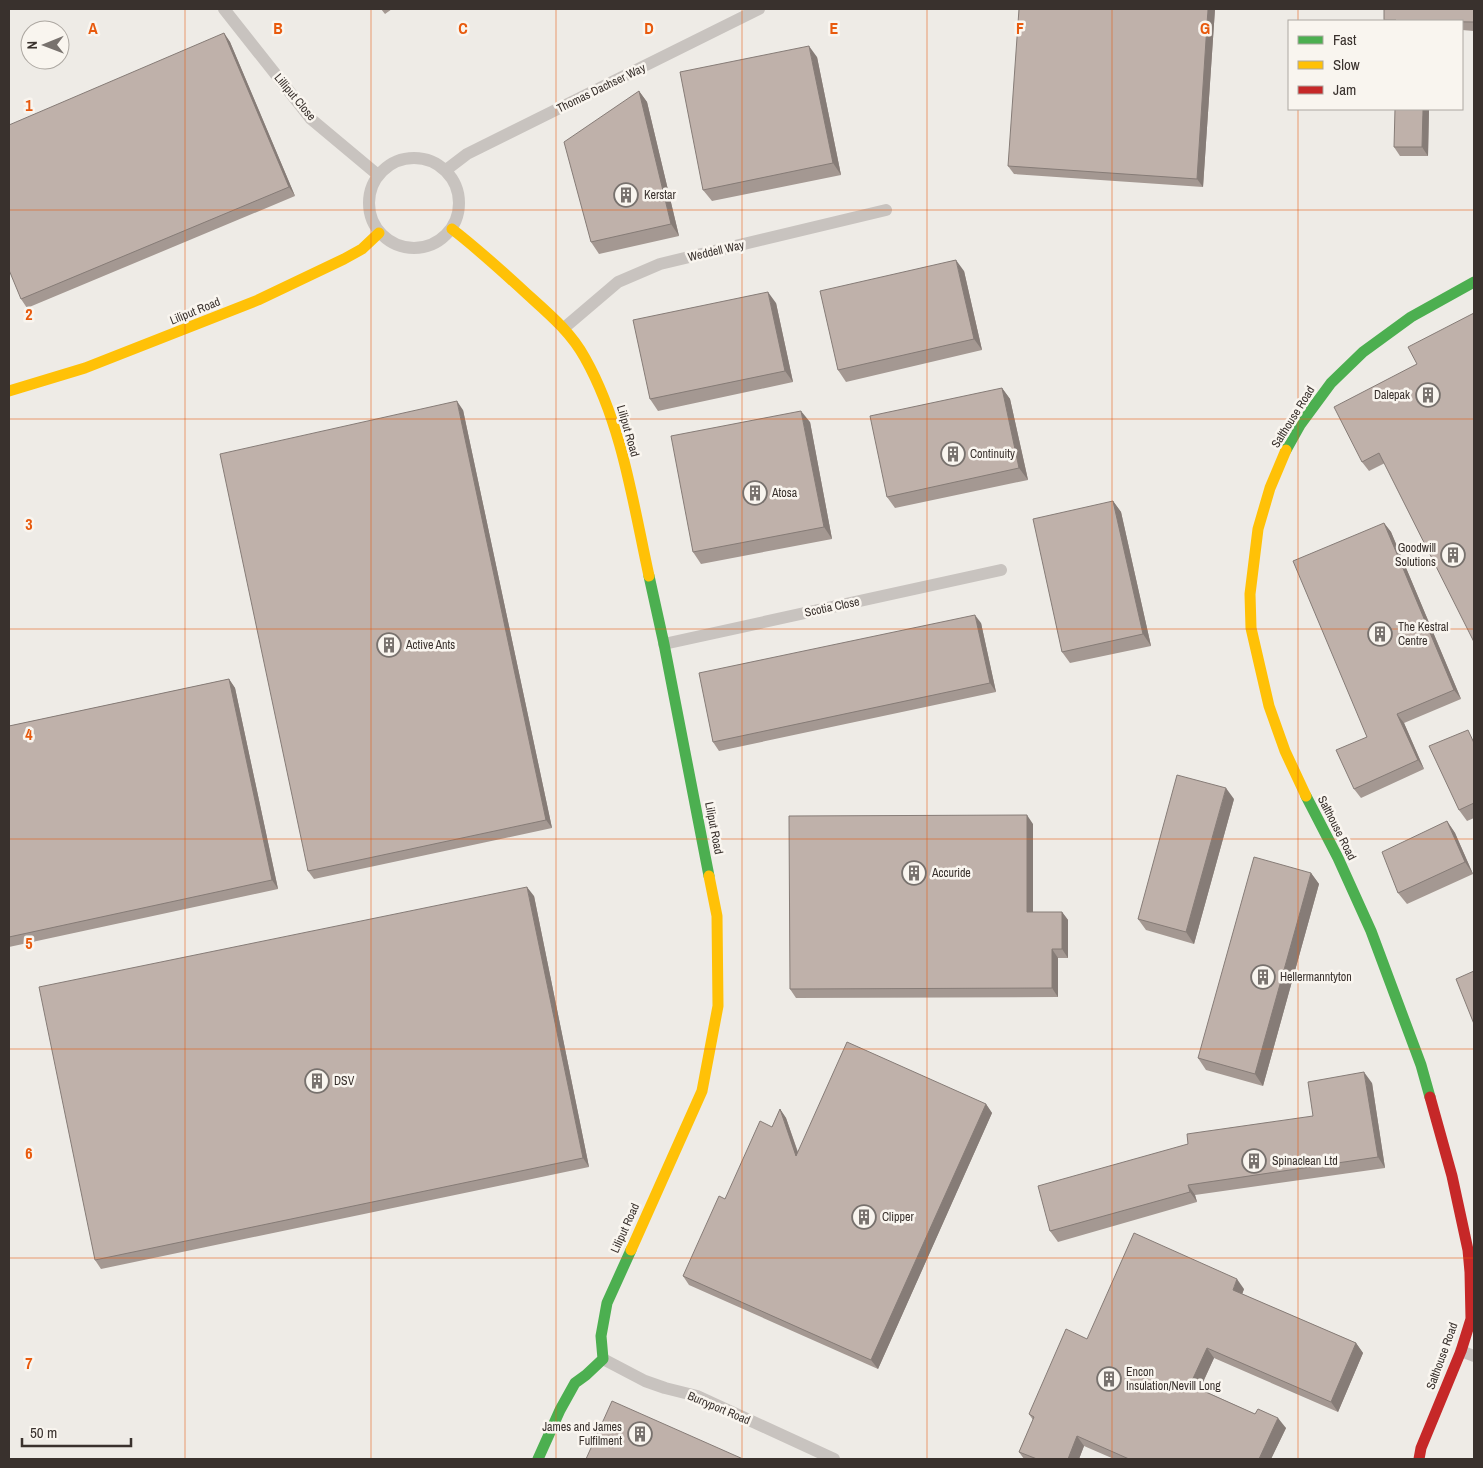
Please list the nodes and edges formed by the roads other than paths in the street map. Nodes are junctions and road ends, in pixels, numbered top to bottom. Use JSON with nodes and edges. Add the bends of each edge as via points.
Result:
{"nodes":[{"id":1,"x":224,"y":9,"type":"edge"},
{"id":2,"x":759,"y":9,"type":"edge"},
{"id":3,"x":446,"y":170,"type":"junction"},
{"id":4,"x":378,"y":175,"type":"junction"},
{"id":5,"x":886,"y":210,"type":"dead end"},
{"id":6,"x":452,"y":229,"type":"junction"},
{"id":7,"x":380,"y":232,"type":"junction"},
{"id":8,"x":1474,"y":282,"type":"edge"},
{"id":9,"x":564,"y":328,"type":"junction"},
{"id":10,"x":9,"y":391,"type":"edge"},
{"id":11,"x":1001,"y":570,"type":"dead end"},
{"id":12,"x":664,"y":644,"type":"junction"},
{"id":13,"x":1461,"y":1351,"type":"junction"},
{"id":14,"x":1474,"y":1356,"type":"edge"},
{"id":15,"x":603,"y":1359,"type":"junction"},
{"id":16,"x":538,"y":1459,"type":"edge"},
{"id":17,"x":834,"y":1459,"type":"edge"},
{"id":18,"x":1419,"y":1459,"type":"edge"}],
"edges":[{"from":1,"to":4,"type":"street","name":"Lilliput Close","via":[[311,119]]},
{"from":2,"to":3,"type":"street","name":"Thomas Dachser Way","via":[[467,154]]},
{"from":3,"to":4,"type":"street","via":[[435,162],[409,157],[396,161]]},
{"from":3,"to":6,"type":"street","via":[[454,180],[460,198],[458,217]]},
{"from":4,"to":7,"type":"street","via":[[370,192],[369,206],[372,220]]},
{"from":5,"to":9,"type":"street","name":"Weddell Way","via":[[660,264],[618,282]]},
{"from":6,"to":7,"type":"street","via":[[430,246],[417,248],[390,242]]},
{"from":6,"to":9,"type":"street","name":"Liliput Road"},
{"from":7,"to":10,"type":"street","name":"Liliput Road","via":[[362,249],[258,300],[85,368]]},
{"from":8,"to":13,"type":"street","name":"Salthouse Road","via":[[1410,317],[1363,352],[1331,383],[1300,425],[1270,488],[1258,529],[1250,594],[1251,628],[1269,706],[1285,751],[1371,931],[1421,1065],[1442,1139],[1468,1250],[1470,1272],[1471,1319]]},
{"from":9,"to":12,"type":"street","name":"Liliput Road","via":[[585,357],[608,407],[622,455]]},
{"from":11,"to":12,"type":"street","name":"Scotia Close"},
{"from":12,"to":15,"type":"street","name":"Liliput Road","via":[[717,916],[718,1006],[702,1091],[607,1302],[601,1336]]},
{"from":13,"to":14,"type":"street"},
{"from":13,"to":18,"type":"street","name":"Salthouse Road"},
{"from":15,"to":16,"type":"street","via":[[575,1383]]},
{"from":15,"to":17,"type":"street","name":"Burryport Road","via":[[645,1381],[697,1396]]}]}
